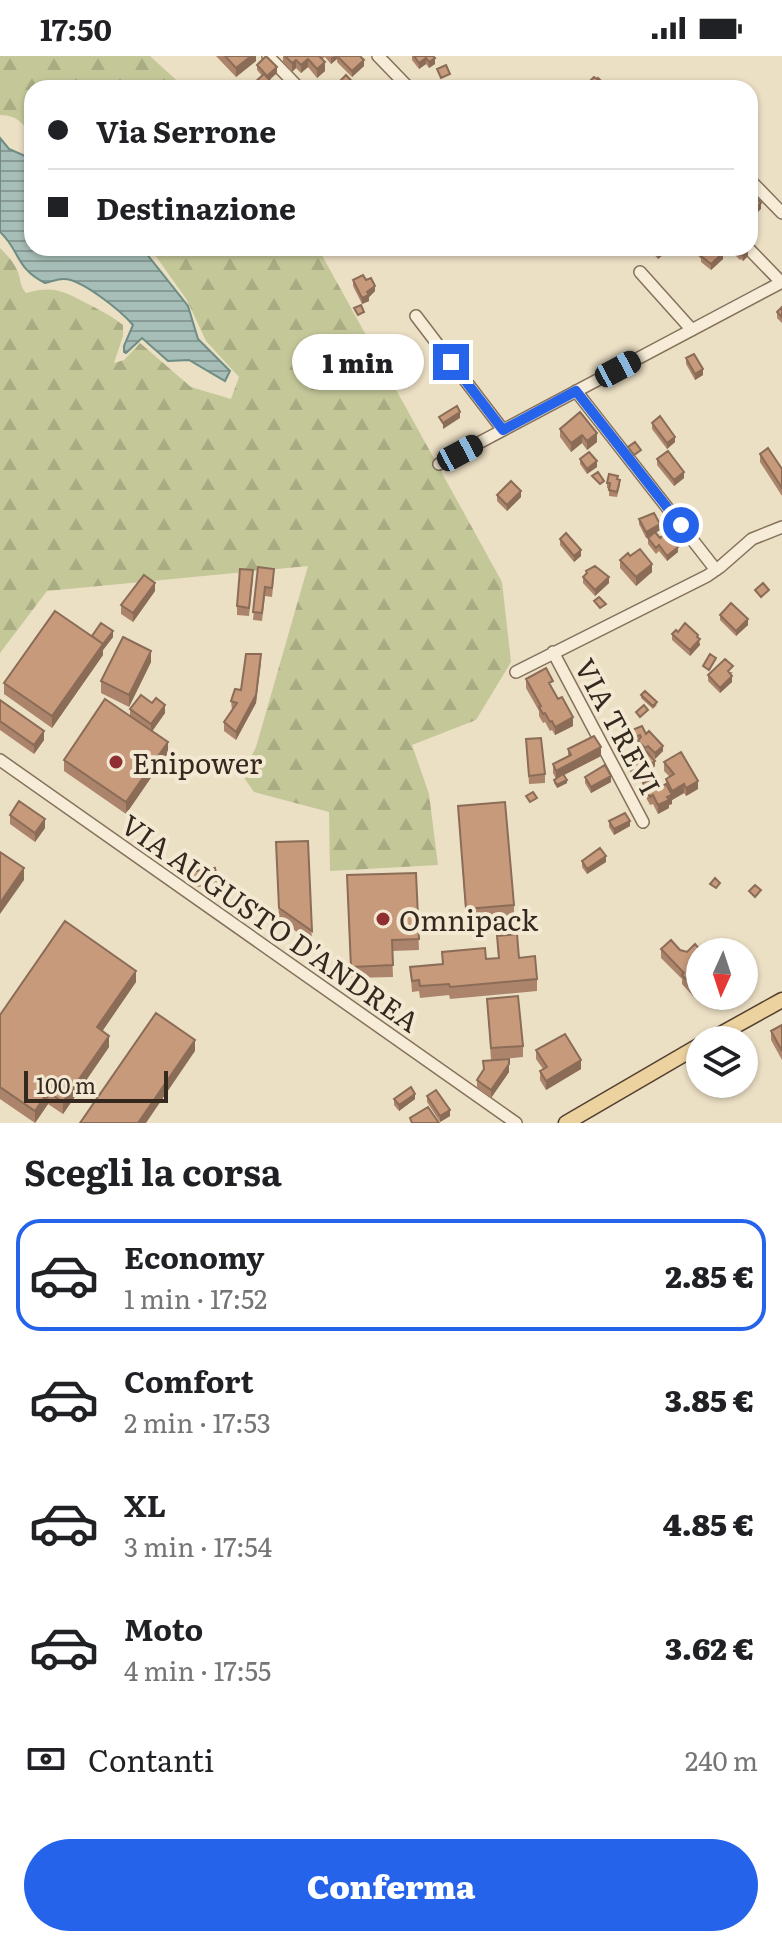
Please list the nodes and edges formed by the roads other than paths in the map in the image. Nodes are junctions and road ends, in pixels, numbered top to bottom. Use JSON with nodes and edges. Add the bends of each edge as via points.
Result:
{"nodes":[{"id":1,"x":268,"y":56,"type":"edge"},
{"id":2,"x":378,"y":56,"type":"edge"},
{"id":3,"x":291,"y":80,"type":"edge"},
{"id":4,"x":401,"y":80,"type":"edge"},
{"id":5,"x":758,"y":188,"type":"edge"},
{"id":6,"x":782,"y":213,"type":"edge"},
{"id":7,"x":756,"y":256,"type":"edge"},
{"id":8,"x":640,"y":272,"type":"dead end"},
{"id":9,"x":782,"y":282,"type":"edge"},
{"id":10,"x":416,"y":316,"type":"dead end"},
{"id":11,"x":692,"y":330,"type":"junction"},
{"id":12,"x":576,"y":391,"type":"junction"},
{"id":13,"x":503,"y":430,"type":"junction"},
{"id":14,"x":439,"y":464,"type":"dead end"},
{"id":15,"x":782,"y":527,"type":"edge"},
{"id":16,"x":716,"y":570,"type":"junction"},
{"id":17,"x":553,"y":652,"type":"junction"},
{"id":18,"x":516,"y":672,"type":"dead end"},
{"id":19,"x":0,"y":760,"type":"edge"},
{"id":20,"x":643,"y":822,"type":"dead end"},
{"id":21,"x":782,"y":1000,"type":"edge"},
{"id":22,"x":735,"y":1026,"type":"edge"},
{"id":23,"x":686,"y":1053,"type":"edge"},
{"id":24,"x":516,"y":1123,"type":"edge"},
{"id":25,"x":566,"y":1123,"type":"edge"}],
"edges":[{"from":1,"to":3,"type":"street"},
{"from":2,"to":4,"type":"street"},
{"from":5,"to":6,"type":"street"},
{"from":7,"to":9,"type":"street"},
{"from":8,"to":11,"type":"street"},
{"from":9,"to":11,"type":"street"},
{"from":10,"to":13,"type":"street"},
{"from":11,"to":12,"type":"street"},
{"from":12,"to":13,"type":"street"},
{"from":12,"to":16,"type":"street"},
{"from":13,"to":14,"type":"street"},
{"from":15,"to":16,"type":"street","name":"VIA TREVI","via":[[752,539]]},
{"from":16,"to":17,"type":"street","name":"VIA TREVI"},
{"from":17,"to":18,"type":"street","name":"VIA TREVI"},
{"from":17,"to":20,"type":"street","name":"VIA TREVI"},
{"from":19,"to":24,"type":"street","name":"VIA AUGUSTO D'ANDREA"},
{"from":21,"to":22,"type":"main road"},
{"from":23,"to":25,"type":"main road"}]}
